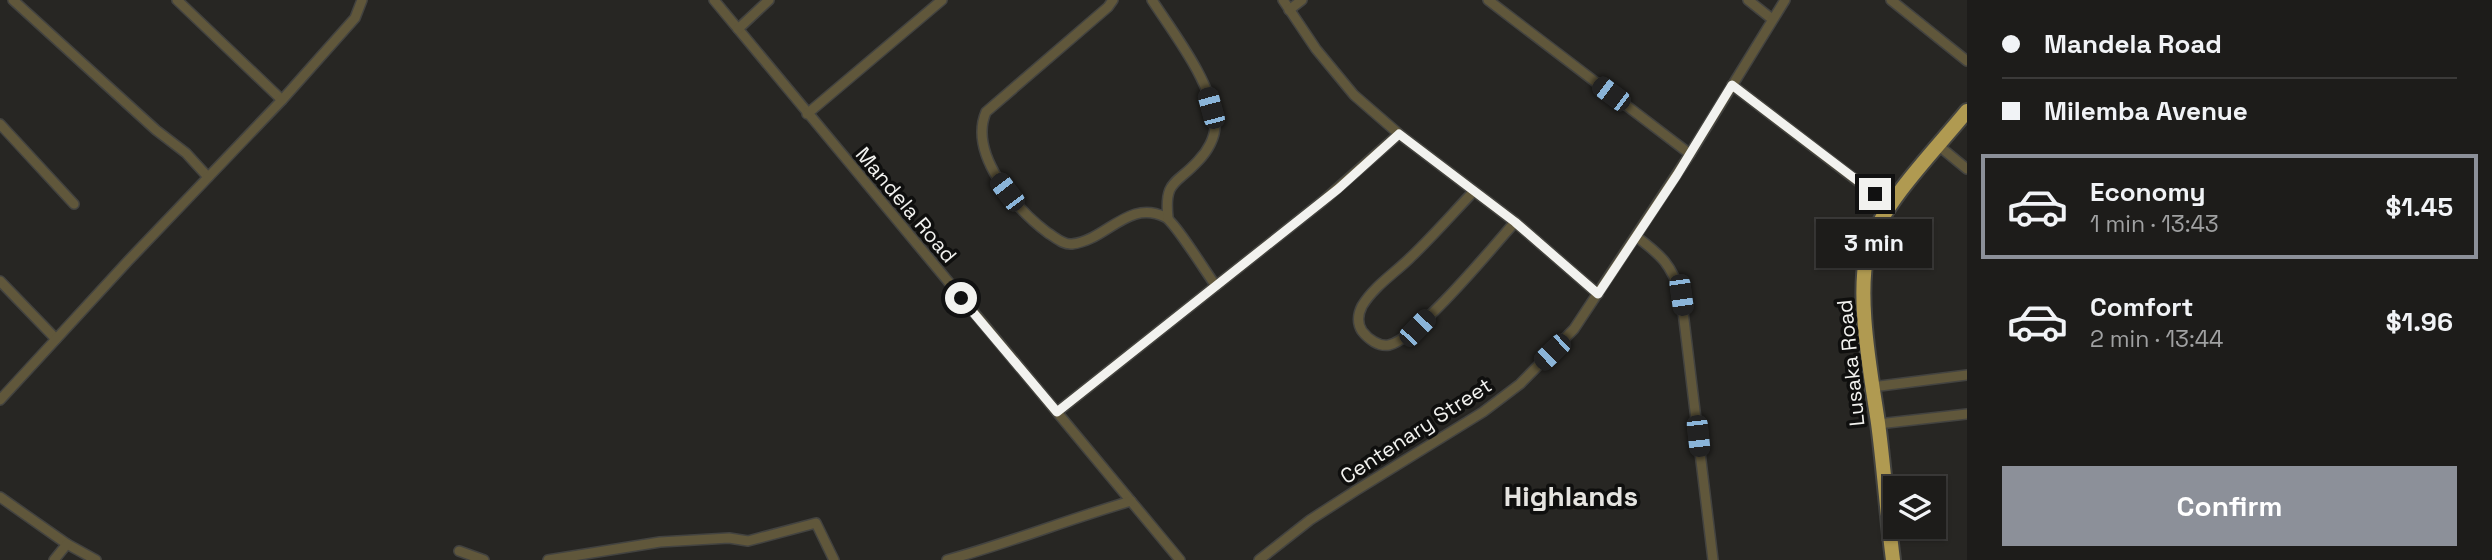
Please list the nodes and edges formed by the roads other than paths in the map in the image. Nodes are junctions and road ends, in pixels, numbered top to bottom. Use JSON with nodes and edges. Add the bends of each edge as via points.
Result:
{"nodes":[{"id":1,"x":13,"y":0,"type":"edge"},
{"id":2,"x":177,"y":0,"type":"edge"},
{"id":3,"x":362,"y":0,"type":"edge"},
{"id":4,"x":714,"y":0,"type":"edge"},
{"id":5,"x":769,"y":0,"type":"edge"},
{"id":6,"x":942,"y":0,"type":"edge"},
{"id":7,"x":1113,"y":0,"type":"edge"},
{"id":8,"x":1152,"y":0,"type":"edge"},
{"id":9,"x":1283,"y":0,"type":"edge"},
{"id":10,"x":1302,"y":0,"type":"edge"},
{"id":11,"x":1488,"y":0,"type":"edge"},
{"id":12,"x":1748,"y":0,"type":"edge"},
{"id":13,"x":1785,"y":0,"type":"edge"},
{"id":14,"x":1891,"y":0,"type":"edge"},
{"id":15,"x":1290,"y":10,"type":"junction"},
{"id":16,"x":1772,"y":19,"type":"junction"},
{"id":17,"x":738,"y":29,"type":"junction"},
{"id":18,"x":1967,"y":61,"type":"edge"},
{"id":19,"x":1732,"y":85,"type":"junction"},
{"id":20,"x":282,"y":100,"type":"junction"},
{"id":21,"x":1967,"y":111,"type":"edge"},
{"id":22,"x":807,"y":114,"type":"junction"},
{"id":23,"x":0,"y":124,"type":"edge"},
{"id":24,"x":1399,"y":134,"type":"junction"},
{"id":25,"x":1938,"y":146,"type":"junction"},
{"id":26,"x":1690,"y":154,"type":"junction"},
{"id":27,"x":1967,"y":169,"type":"edge"},
{"id":28,"x":208,"y":177,"type":"junction"},
{"id":29,"x":1474,"y":191,"type":"junction"},
{"id":30,"x":74,"y":204,"type":"dead end"},
{"id":31,"x":1890,"y":206,"type":"junction"},
{"id":32,"x":1168,"y":218,"type":"junction"},
{"id":33,"x":1515,"y":222,"type":"junction"},
{"id":34,"x":1637,"y":237,"type":"junction"},
{"id":35,"x":0,"y":282,"type":"edge"},
{"id":36,"x":1216,"y":286,"type":"junction"},
{"id":37,"x":1598,"y":294,"type":"junction"},
{"id":38,"x":56,"y":339,"type":"junction"},
{"id":39,"x":1967,"y":375,"type":"edge"},
{"id":40,"x":1872,"y":387,"type":"junction"},
{"id":41,"x":0,"y":400,"type":"edge"},
{"id":42,"x":1057,"y":412,"type":"junction"},
{"id":43,"x":1967,"y":414,"type":"edge"},
{"id":44,"x":1878,"y":424,"type":"junction"},
{"id":45,"x":0,"y":497,"type":"edge"},
{"id":46,"x":1130,"y":501,"type":"junction"},
{"id":47,"x":67,"y":544,"type":"junction"},
{"id":48,"x":459,"y":551,"type":"dead end"},
{"id":49,"x":54,"y":560,"type":"edge"},
{"id":50,"x":96,"y":560,"type":"edge"},
{"id":51,"x":484,"y":560,"type":"edge"},
{"id":52,"x":548,"y":560,"type":"edge"},
{"id":53,"x":834,"y":560,"type":"edge"},
{"id":54,"x":947,"y":560,"type":"edge"},
{"id":55,"x":1180,"y":560,"type":"edge"},
{"id":56,"x":1259,"y":560,"type":"edge"},
{"id":57,"x":1713,"y":560,"type":"edge"},
{"id":58,"x":1892,"y":560,"type":"edge"}],
"edges":[{"from":1,"to":28,"type":"street"},
{"from":2,"to":20,"type":"street"},
{"from":3,"to":20,"type":"street","via":[[355,18]]},
{"from":4,"to":17,"type":"street","name":"Mandela Road"},
{"from":5,"to":17,"type":"street"},
{"from":6,"to":22,"type":"street"},
{"from":7,"to":32,"type":"street","via":[[986,112],[982,121],[985,146],[998,180],[1016,205],[1060,241],[1083,240],[1136,212]]},
{"from":8,"to":32,"type":"street","via":[[1195,68],[1216,124],[1212,141],[1198,161],[1168,191]]},
{"from":9,"to":15,"type":"street"},
{"from":10,"to":15,"type":"street"},
{"from":11,"to":26,"type":"street"},
{"from":12,"to":16,"type":"street"},
{"from":13,"to":16,"type":"street","name":"Centenary Street"},
{"from":14,"to":18,"type":"street"},
{"from":15,"to":24,"type":"street","via":[[1341,80]]},
{"from":16,"to":19,"type":"street","name":"Centenary Street"},
{"from":17,"to":22,"type":"street","name":"Mandela Road"},
{"from":19,"to":26,"type":"street","name":"Centenary Street"},
{"from":19,"to":31,"type":"street"},
{"from":20,"to":28,"type":"street"},
{"from":21,"to":25,"type":"highway","name":"Lusaka Road"},
{"from":22,"to":42,"type":"street","name":"Mandela Road"},
{"from":23,"to":30,"type":"street"},
{"from":24,"to":29,"type":"street"},
{"from":24,"to":36,"type":"street"},
{"from":25,"to":27,"type":"street"},
{"from":25,"to":31,"type":"highway","name":"Lusaka Road"},
{"from":26,"to":34,"type":"street","name":"Centenary Street"},
{"from":28,"to":38,"type":"street"},
{"from":29,"to":33,"type":"street"},
{"from":29,"to":33,"type":"street","via":[[1361,307],[1358,319],[1373,342],[1388,345],[1408,336]]},
{"from":31,"to":40,"type":"highway","name":"Lusaka Road","via":[[1866,254]]},
{"from":32,"to":36,"type":"street"},
{"from":33,"to":37,"type":"street"},
{"from":34,"to":37,"type":"street","name":"Centenary Street"},
{"from":34,"to":57,"type":"street","via":[[1666,260],[1681,295]]},
{"from":35,"to":38,"type":"street"},
{"from":36,"to":42,"type":"street"},
{"from":37,"to":56,"type":"street","name":"Centenary Street","via":[[1574,329],[1511,391],[1310,520]]},
{"from":38,"to":41,"type":"street"},
{"from":39,"to":40,"type":"street"},
{"from":40,"to":44,"type":"highway","name":"Lusaka Road"},
{"from":42,"to":46,"type":"street","name":"Mandela Road"},
{"from":43,"to":44,"type":"street"},
{"from":44,"to":58,"type":"highway","name":"Lusaka Road"},
{"from":45,"to":47,"type":"street"},
{"from":46,"to":54,"type":"street"},
{"from":46,"to":55,"type":"street","name":"Mandela Road"},
{"from":47,"to":49,"type":"street"},
{"from":47,"to":50,"type":"street"},
{"from":48,"to":51,"type":"street"},
{"from":52,"to":53,"type":"street","via":[[660,542],[748,541],[816,523]]}]}
